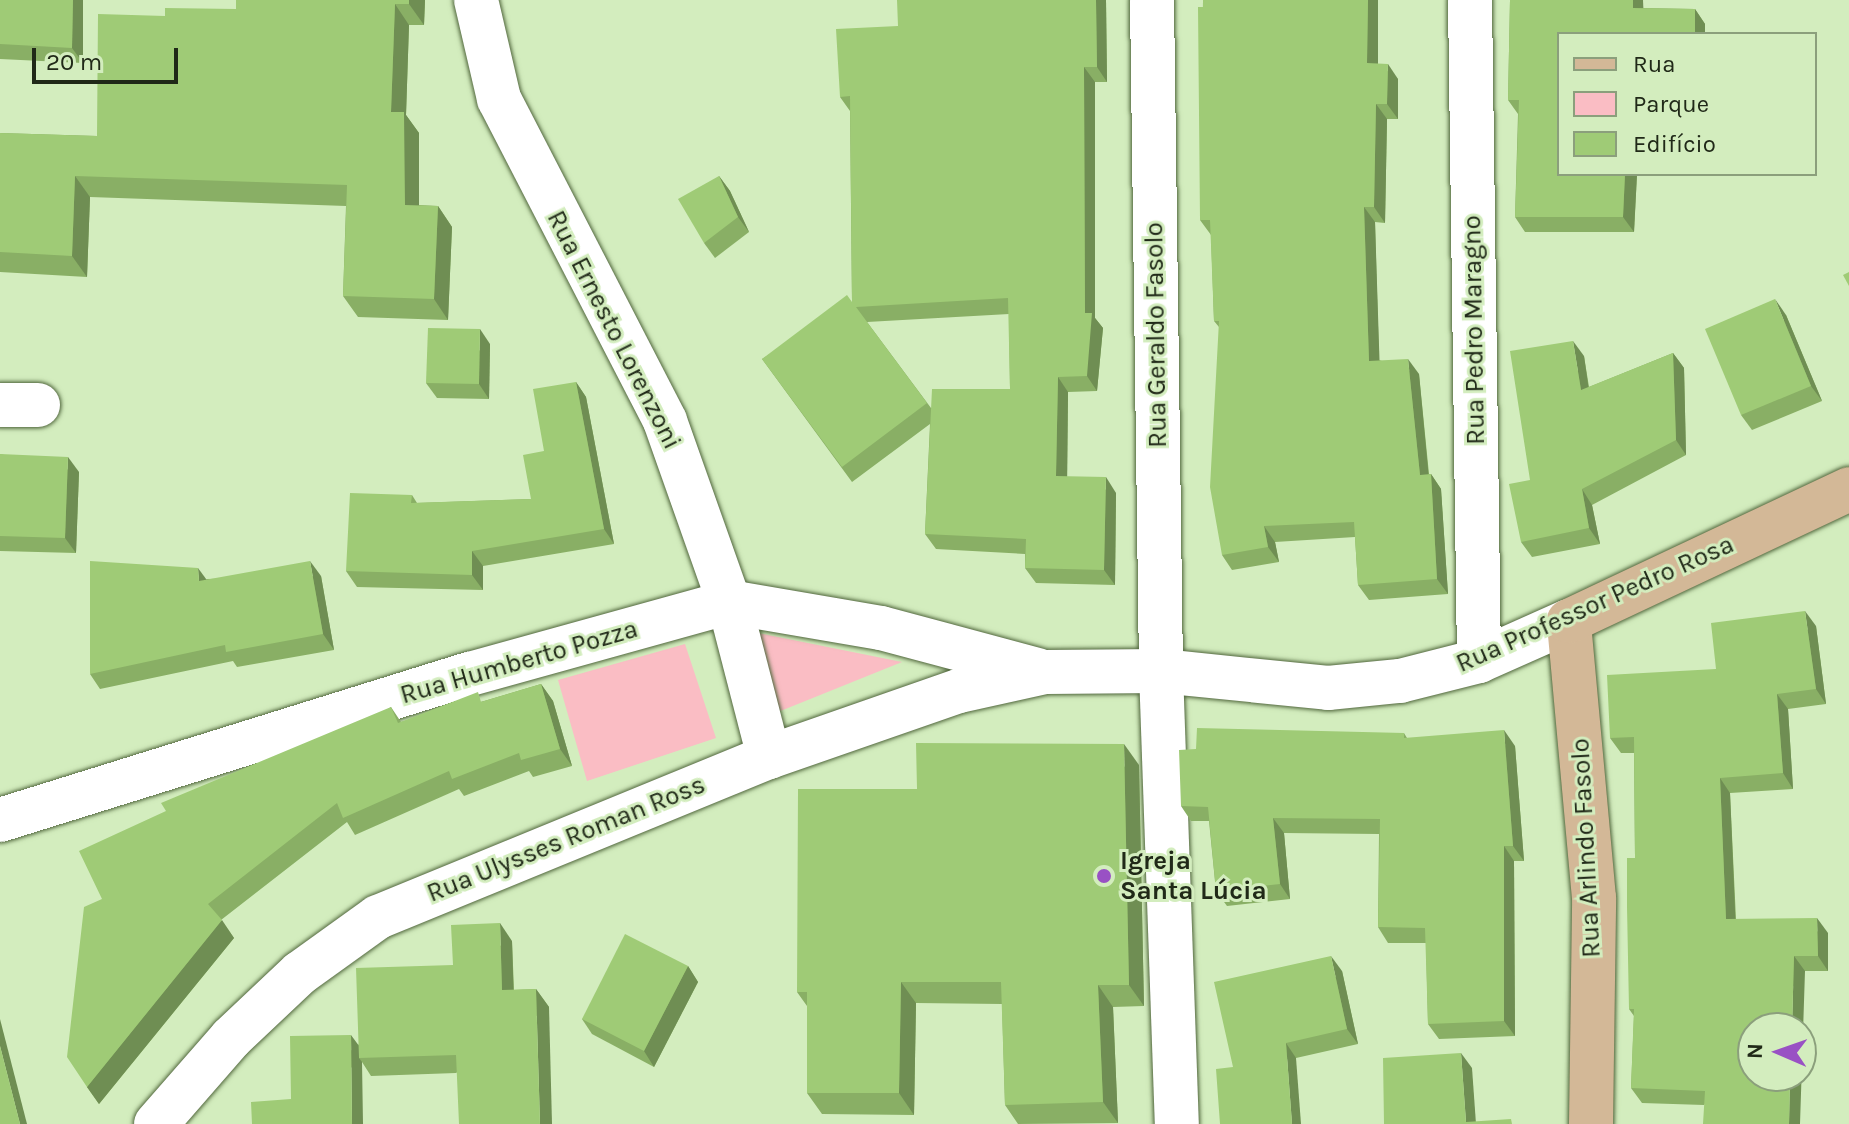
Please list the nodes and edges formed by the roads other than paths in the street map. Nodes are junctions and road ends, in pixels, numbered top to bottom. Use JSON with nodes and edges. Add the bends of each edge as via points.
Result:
{"nodes":[{"id":1,"x":476,"y":0,"type":"edge"},
{"id":2,"x":1152,"y":0,"type":"edge"},
{"id":3,"x":1470,"y":0,"type":"edge"},
{"id":4,"x":1849,"y":489,"type":"edge"},
{"id":5,"x":729,"y":602,"type":"junction"},
{"id":6,"x":1569,"y":621,"type":"junction"},
{"id":7,"x":1479,"y":661,"type":"junction"},
{"id":8,"x":1161,"y":671,"type":"junction"},
{"id":9,"x":1045,"y":672,"type":"junction"},
{"id":10,"x":769,"y":757,"type":"junction"},
{"id":11,"x":0,"y":820,"type":"edge"},
{"id":12,"x":156,"y":1124,"type":"edge"},
{"id":13,"x":1177,"y":1124,"type":"edge"},
{"id":14,"x":1591,"y":1124,"type":"edge"}],
"edges":[{"from":1,"to":5,"type":"street","name":"Rua Ernesto Lorenzoni","via":[[499,99],[665,421]]},
{"from":2,"to":8,"type":"street","name":"Rua Geraldo Fasolo"},
{"from":3,"to":7,"type":"street","name":"Rua Pedro Maragno"},
{"from":4,"to":6,"type":"main road","name":"Rua Professor Pedro Rosa"},
{"from":5,"to":9,"type":"street","name":"Rua Humberto Pozza","via":[[881,628]]},
{"from":5,"to":10,"type":"street","name":"Rua Ernesto Lorenzoni"},
{"from":5,"to":11,"type":"street","name":"Rua Humberto Pozza","via":[[470,674]]},
{"from":6,"to":7,"type":"street","name":"Rua Professor Pedro Rosa"},
{"from":6,"to":14,"type":"main road","name":"Rua Arlindo Fasolo","via":[[1594,898]]},
{"from":7,"to":8,"type":"street","name":"Rua Professor Pedro Rosa","via":[[1400,681],[1328,688]]},
{"from":8,"to":9,"type":"street","name":"Rua Professor Pedro Rosa"},
{"from":8,"to":13,"type":"street","name":"Rua Geraldo Fasolo"},
{"from":9,"to":10,"type":"street","name":"Rua Ulysses Roman Ross","via":[[959,691]]},
{"from":10,"to":12,"type":"street","name":"Rua Ulysses Roman Ross","via":[[378,917],[300,973],[231,1038]]}]}
